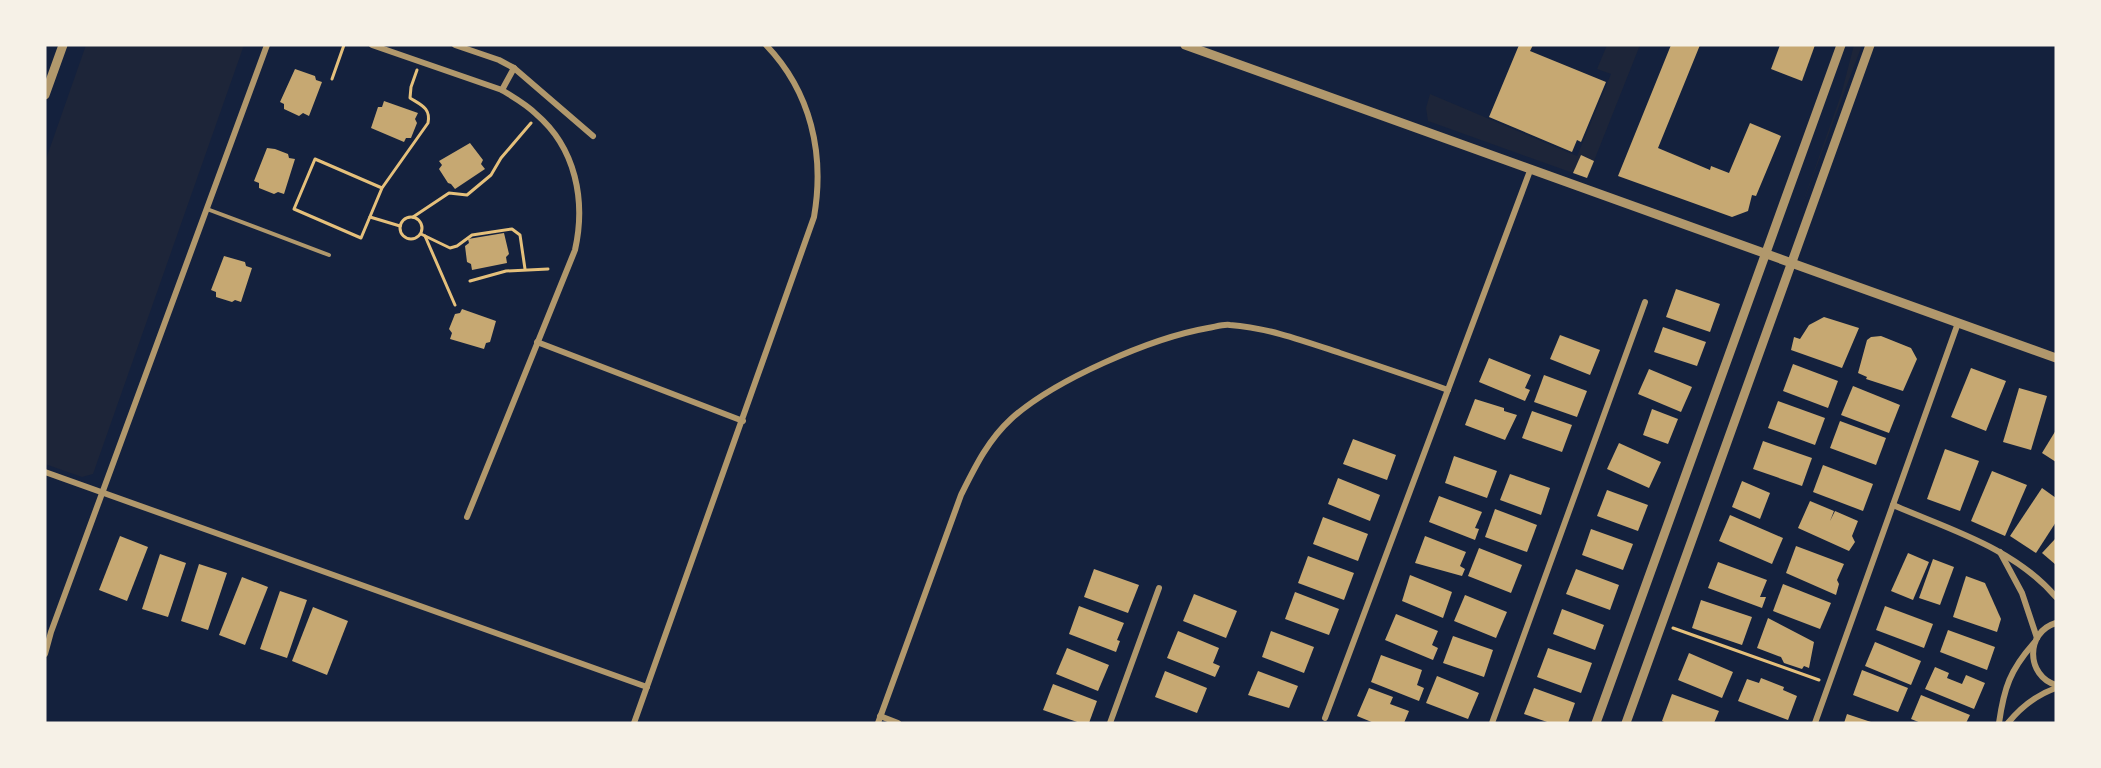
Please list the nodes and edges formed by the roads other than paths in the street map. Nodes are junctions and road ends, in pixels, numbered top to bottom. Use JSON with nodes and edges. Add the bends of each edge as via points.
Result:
{"nodes":[{"id":1,"x":63,"y":45,"type":"edge"},
{"id":2,"x":267,"y":45,"type":"edge"},
{"id":3,"x":372,"y":45,"type":"edge"},
{"id":4,"x":455,"y":45,"type":"edge"},
{"id":5,"x":766,"y":45,"type":"edge"},
{"id":6,"x":1185,"y":45,"type":"edge"},
{"id":7,"x":1841,"y":45,"type":"edge"},
{"id":8,"x":1870,"y":45,"type":"edge"},
{"id":9,"x":514,"y":68,"type":"junction"},
{"id":10,"x":502,"y":90,"type":"junction"},
{"id":11,"x":45,"y":95,"type":"edge"},
{"id":12,"x":593,"y":136,"type":"dead end"},
{"id":13,"x":1531,"y":168,"type":"junction"},
{"id":14,"x":207,"y":209,"type":"junction"},
{"id":15,"x":1766,"y":253,"type":"junction"},
{"id":16,"x":329,"y":255,"type":"dead end"},
{"id":17,"x":1792,"y":262,"type":"junction"},
{"id":18,"x":1645,"y":302,"type":"dead end"},
{"id":19,"x":1958,"y":323,"type":"junction"},
{"id":20,"x":537,"y":342,"type":"junction"},
{"id":21,"x":2056,"y":358,"type":"edge"},
{"id":22,"x":1448,"y":390,"type":"junction"},
{"id":23,"x":743,"y":421,"type":"junction"},
{"id":24,"x":45,"y":472,"type":"edge"},
{"id":25,"x":102,"y":493,"type":"junction"},
{"id":26,"x":1893,"y":506,"type":"junction"},
{"id":27,"x":466,"y":517,"type":"dead end"},
{"id":28,"x":1998,"y":549,"type":"junction"},
{"id":29,"x":1160,"y":588,"type":"dead end"},
{"id":30,"x":2056,"y":597,"type":"edge"},
{"id":31,"x":2056,"y":623,"type":"edge"},
{"id":32,"x":2036,"y":640,"type":"junction"},
{"id":33,"x":45,"y":654,"type":"edge"},
{"id":34,"x":2056,"y":686,"type":"edge"},
{"id":35,"x":647,"y":687,"type":"junction"},
{"id":36,"x":1325,"y":718,"type":"dead end"},
{"id":37,"x":879,"y":720,"type":"edge"},
{"id":38,"x":634,"y":723,"type":"edge"},
{"id":39,"x":898,"y":723,"type":"edge"},
{"id":40,"x":1110,"y":723,"type":"edge"},
{"id":41,"x":1492,"y":723,"type":"edge"},
{"id":42,"x":1596,"y":723,"type":"edge"},
{"id":43,"x":1626,"y":723,"type":"edge"},
{"id":44,"x":1815,"y":723,"type":"edge"},
{"id":45,"x":1999,"y":723,"type":"edge"},
{"id":46,"x":2008,"y":723,"type":"edge"}],
"edges":[{"from":1,"to":11,"type":"street"},
{"from":2,"to":14,"type":"street"},
{"from":3,"to":10,"type":"street"},
{"from":4,"to":9,"type":"street"},
{"from":5,"to":23,"type":"street","via":[[783,65],[804,103],[816,142],[818,199],[809,236]]},
{"from":6,"to":13,"type":"street"},
{"from":7,"to":15,"type":"street"},
{"from":8,"to":17,"type":"street"},
{"from":9,"to":10,"type":"street"},
{"from":9,"to":12,"type":"street"},
{"from":10,"to":20,"type":"street","via":[[538,115],[554,133],[571,164],[578,189],[580,216],[575,250]]},
{"from":13,"to":15,"type":"street"},
{"from":13,"to":22,"type":"street"},
{"from":14,"to":16,"type":"lane"},
{"from":14,"to":25,"type":"street"},
{"from":15,"to":17,"type":"street"},
{"from":15,"to":42,"type":"street"},
{"from":17,"to":19,"type":"street"},
{"from":17,"to":43,"type":"street"},
{"from":18,"to":41,"type":"street"},
{"from":19,"to":21,"type":"street"},
{"from":19,"to":26,"type":"street"},
{"from":20,"to":23,"type":"street"},
{"from":20,"to":27,"type":"street"},
{"from":22,"to":36,"type":"street"},
{"from":22,"to":37,"type":"street","via":[[1276,331],[1227,324],[1147,345],[1058,387],[1010,420],[975,467],[961,495]]},
{"from":23,"to":35,"type":"street"},
{"from":24,"to":25,"type":"street"},
{"from":25,"to":33,"type":"street"},
{"from":25,"to":35,"type":"street"},
{"from":26,"to":28,"type":"street"},
{"from":26,"to":44,"type":"street"},
{"from":28,"to":30,"type":"street","via":[[2027,568]]},
{"from":28,"to":32,"type":"street","via":[[2022,592]]},
{"from":29,"to":40,"type":"street"},
{"from":31,"to":32,"type":"street","via":[[2043,630]]},
{"from":32,"to":34,"type":"street","via":[[2032,653],[2037,671]]},
{"from":32,"to":45,"type":"street","via":[[2011,673]]},
{"from":34,"to":46,"type":"street","via":[[2024,706]]},
{"from":35,"to":38,"type":"street"},
{"from":37,"to":39,"type":"street"}]}
